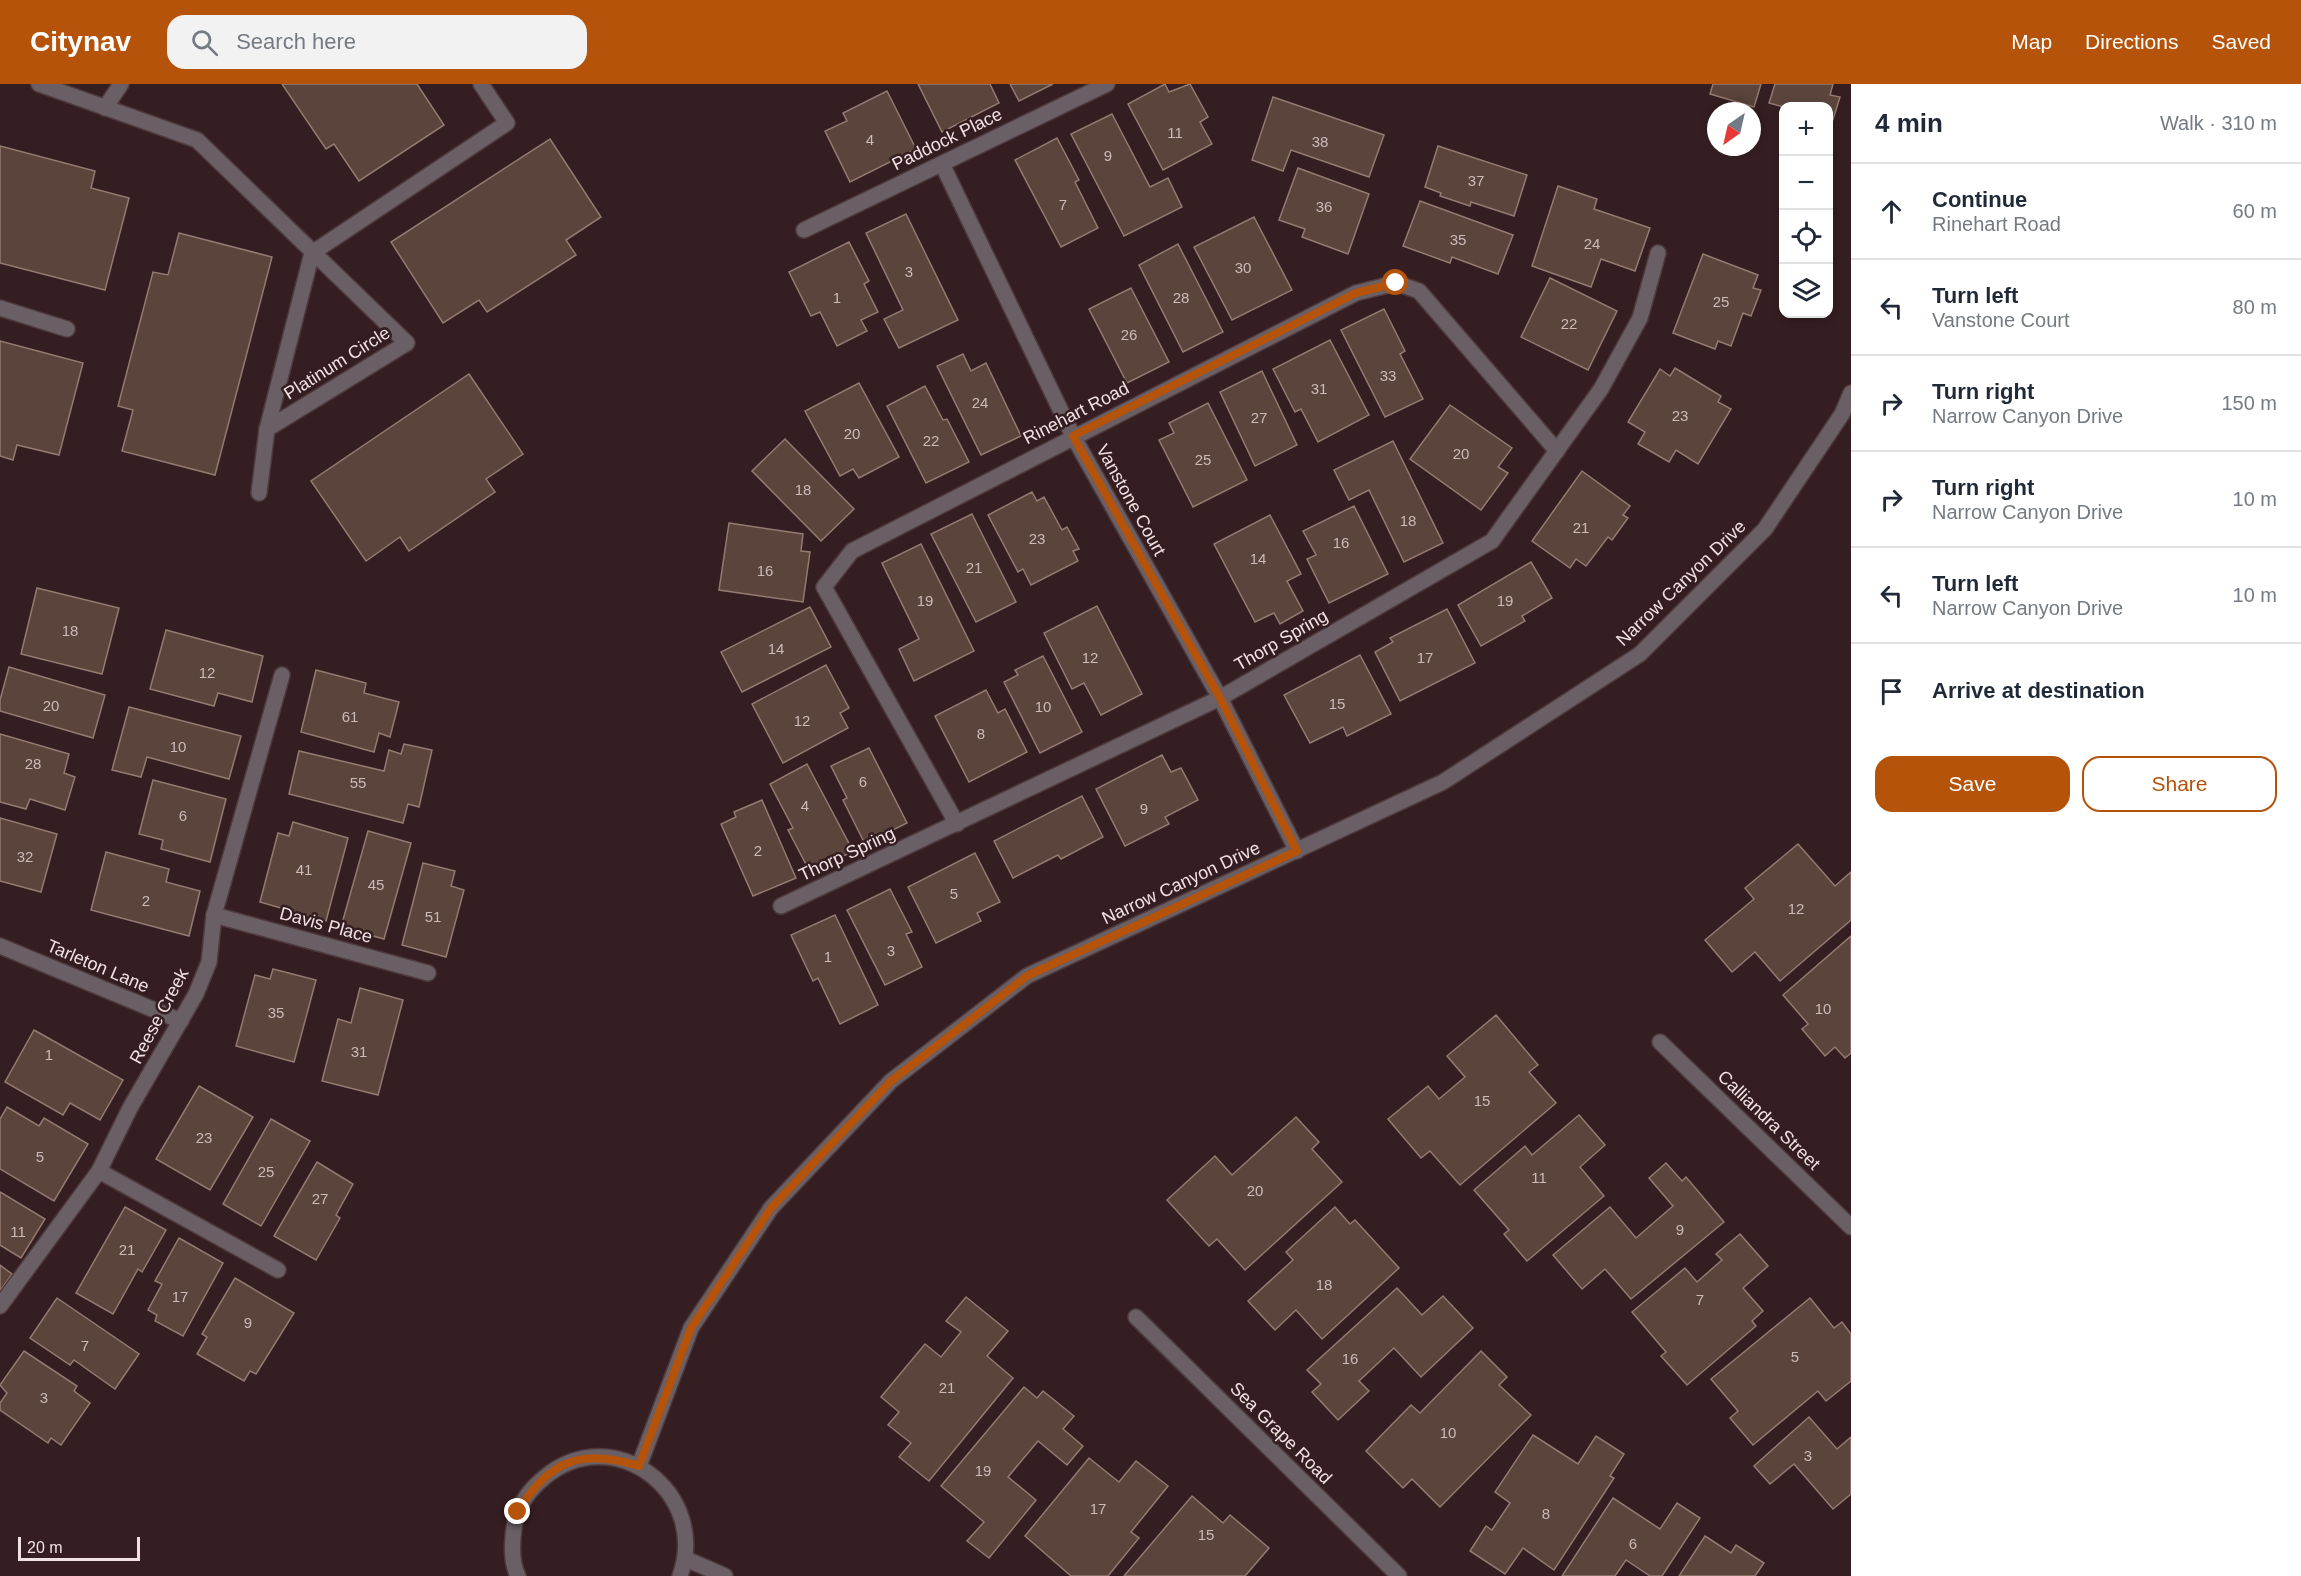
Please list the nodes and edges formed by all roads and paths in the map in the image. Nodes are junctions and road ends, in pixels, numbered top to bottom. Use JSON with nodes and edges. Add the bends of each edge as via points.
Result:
{"nodes":[{"id":1,"x":39,"y":84,"type":"edge"},
{"id":2,"x":122,"y":84,"type":"edge"},
{"id":3,"x":481,"y":84,"type":"edge"},
{"id":4,"x":1107,"y":84,"type":"edge"},
{"id":5,"x":105,"y":108,"type":"junction"},
{"id":6,"x":942,"y":164,"type":"junction"},
{"id":7,"x":804,"y":230,"type":"dead end"},
{"id":8,"x":312,"y":253,"type":"junction"},
{"id":9,"x":1658,"y":253,"type":"dead end"},
{"id":10,"x":0,"y":308,"type":"edge"},
{"id":11,"x":67,"y":329,"type":"dead end"},
{"id":12,"x":1851,"y":393,"type":"edge"},
{"id":13,"x":267,"y":429,"type":"junction"},
{"id":14,"x":1073,"y":436,"type":"junction"},
{"id":15,"x":1557,"y":451,"type":"junction"},
{"id":16,"x":259,"y":493,"type":"dead end"},
{"id":17,"x":282,"y":675,"type":"dead end"},
{"id":18,"x":1220,"y":698,"type":"junction"},
{"id":19,"x":957,"y":824,"type":"junction"},
{"id":20,"x":1297,"y":851,"type":"junction"},
{"id":21,"x":781,"y":906,"type":"dead end"},
{"id":22,"x":214,"y":915,"type":"junction"},
{"id":23,"x":0,"y":946,"type":"edge"},
{"id":24,"x":428,"y":973,"type":"dead end"},
{"id":25,"x":181,"y":1021,"type":"junction"},
{"id":26,"x":1660,"y":1041,"type":"dead end"},
{"id":27,"x":99,"y":1171,"type":"junction"},
{"id":28,"x":1851,"y":1227,"type":"edge"},
{"id":29,"x":278,"y":1270,"type":"dead end"},
{"id":30,"x":0,"y":1306,"type":"edge"},
{"id":31,"x":1136,"y":1317,"type":"dead end"},
{"id":32,"x":639,"y":1466,"type":"junction"},
{"id":33,"x":686,"y":1559,"type":"junction"},
{"id":34,"x":519,"y":1576,"type":"edge"},
{"id":35,"x":680,"y":1576,"type":"edge"},
{"id":36,"x":725,"y":1576,"type":"edge"},
{"id":37,"x":1399,"y":1576,"type":"edge"}],
"edges":[{"from":1,"to":5,"type":"street","name":"Platinum Circle"},
{"from":2,"to":5,"type":"street"},
{"from":3,"to":8,"type":"street","via":[[507,123]]},
{"from":4,"to":6,"type":"street","name":"Paddock Place"},
{"from":5,"to":8,"type":"street","name":"Platinum Circle","via":[[197,140]]},
{"from":6,"to":7,"type":"street","name":"Paddock Place"},
{"from":6,"to":14,"type":"street","name":"Vanstone Court"},
{"from":8,"to":13,"type":"street","name":"Platinum Circle"},
{"from":8,"to":13,"type":"street","name":"Platinum Circle","via":[[407,343]]},
{"from":9,"to":15,"type":"street","name":"Thorp Spring","via":[[1640,318],[1601,389]]},
{"from":10,"to":11,"type":"street"},
{"from":12,"to":20,"type":"street","name":"Narrow Canyon Drive","via":[[1842,414],[1765,529],[1640,654],[1443,782]]},
{"from":13,"to":16,"type":"street","name":"Platinum Circle"},
{"from":14,"to":15,"type":"street","name":"Rinehart Road","via":[[1356,293],[1396,283],[1419,291]]},
{"from":14,"to":18,"type":"street","name":"Vanstone Court"},
{"from":14,"to":19,"type":"street","name":"Rinehart Road","via":[[852,551],[824,587]]},
{"from":15,"to":18,"type":"street","name":"Thorp Spring","via":[[1492,541]]},
{"from":17,"to":22,"type":"street","name":"Reese Creek"},
{"from":18,"to":19,"type":"street","name":"Thorp Spring"},
{"from":18,"to":20,"type":"street","name":"Vanstone Court"},
{"from":19,"to":21,"type":"street","name":"Thorp Spring"},
{"from":20,"to":32,"type":"street","name":"Narrow Canyon Drive","via":[[1027,976],[891,1081],[771,1208],[691,1328]]},
{"from":22,"to":24,"type":"street","name":"Davis Place"},
{"from":22,"to":25,"type":"street","name":"Reese Creek","via":[[209,962]]},
{"from":23,"to":25,"type":"street","name":"Tarleton Lane"},
{"from":25,"to":27,"type":"street","name":"Reese Creek","via":[[130,1108]]},
{"from":26,"to":28,"type":"street","name":"Calliandra Street"},
{"from":27,"to":29,"type":"street"},
{"from":27,"to":30,"type":"street","name":"Reese Creek"},
{"from":31,"to":37,"type":"street","name":"Sea Grape Road"},
{"from":32,"to":33,"type":"street","via":[[661,1483],[678,1505],[687,1532]]},
{"from":32,"to":34,"type":"street","via":[[611,1457],[582,1459],[555,1469],[532,1487],[518,1512],[512,1541]]},
{"from":33,"to":35,"type":"street"},
{"from":33,"to":36,"type":"street"}]}
